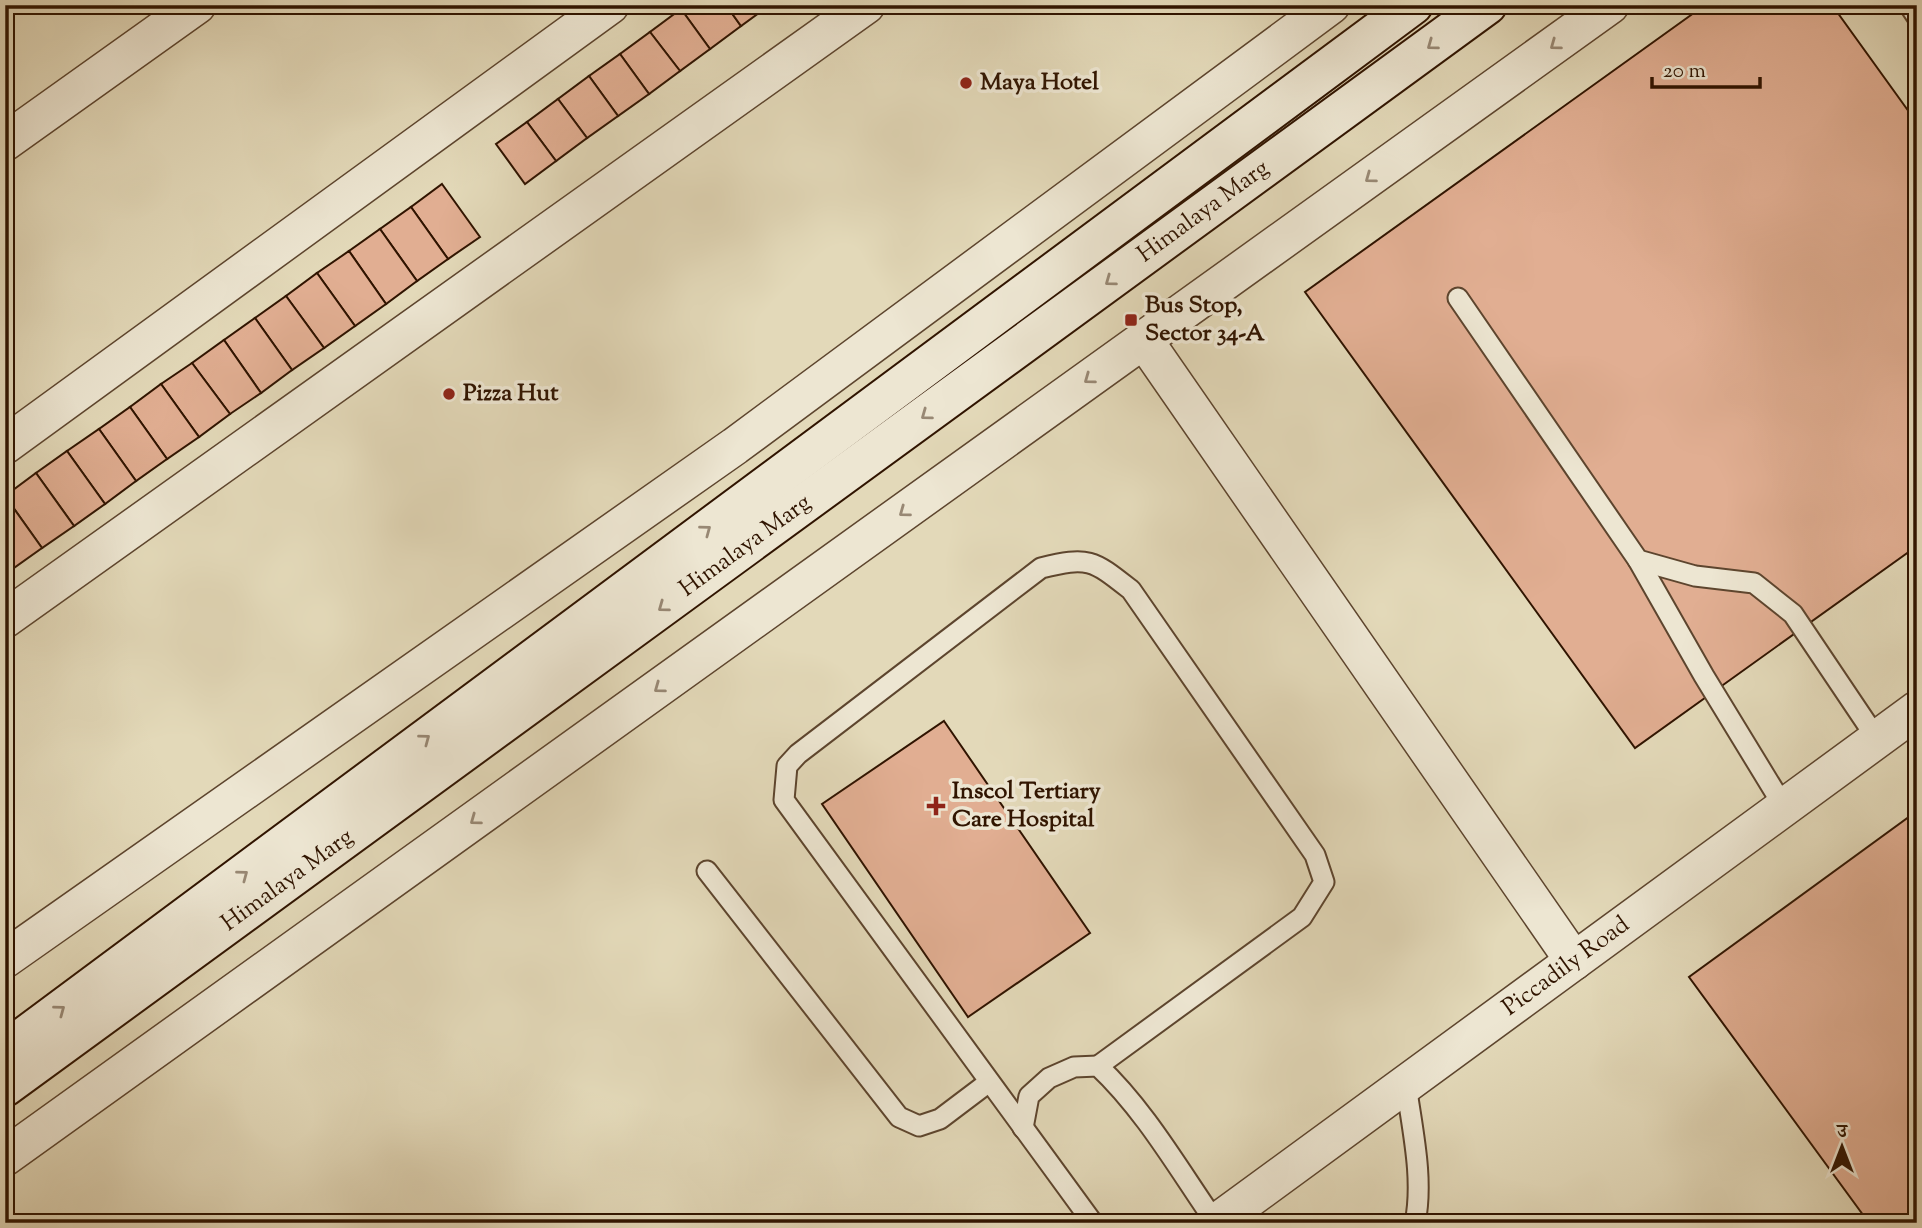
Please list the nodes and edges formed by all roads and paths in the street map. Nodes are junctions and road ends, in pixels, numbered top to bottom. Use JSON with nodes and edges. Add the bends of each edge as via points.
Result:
{"nodes":[{"id":1,"x":197,"y":5,"type":"edge"},
{"id":2,"x":610,"y":5,"type":"edge"},
{"id":3,"x":866,"y":5,"type":"edge"},
{"id":4,"x":1331,"y":5,"type":"edge"},
{"id":5,"x":1413,"y":5,"type":"edge"},
{"id":6,"x":1487,"y":5,"type":"edge"},
{"id":7,"x":1610,"y":5,"type":"edge"},
{"id":8,"x":1909,"y":5,"type":"edge"},
{"id":9,"x":1917,"y":17,"type":"edge"},
{"id":10,"x":5,"y":142,"type":"edge"},
{"id":11,"x":1458,"y":298,"type":"dead end"},
{"id":12,"x":1144,"y":340,"type":"junction"},
{"id":13,"x":5,"y":445,"type":"edge"},
{"id":14,"x":1638,"y":560,"type":"junction"},
{"id":15,"x":5,"y":619,"type":"edge"},
{"id":16,"x":1917,"y":710,"type":"edge"},
{"id":17,"x":1877,"y":739,"type":"junction"},
{"id":18,"x":1784,"y":807,"type":"junction"},
{"id":19,"x":707,"y":871,"type":"dead end"},
{"id":20,"x":5,"y":959,"type":"edge"},
{"id":21,"x":1574,"y":961,"type":"junction"},
{"id":22,"x":5,"y":1051,"type":"edge"},
{"id":23,"x":1098,"y":1066,"type":"junction"},
{"id":24,"x":989,"y":1082,"type":"junction"},
{"id":25,"x":1406,"y":1084,"type":"junction"},
{"id":26,"x":5,"y":1087,"type":"edge"},
{"id":27,"x":1023,"y":1128,"type":"junction"},
{"id":28,"x":5,"y":1157,"type":"edge"},
{"id":29,"x":1093,"y":1223,"type":"edge"},
{"id":30,"x":1216,"y":1223,"type":"edge"},
{"id":31,"x":1415,"y":1223,"type":"edge"}],
"edges":[{"from":1,"to":10,"type":"street"},
{"from":2,"to":13,"type":"street"},
{"from":3,"to":15,"type":"street"},
{"from":4,"to":20,"type":"street","via":[[735,446]]},
{"from":22,"to":5,"type":"main road","name":"Himalaya Marg","one_way":true},
{"from":6,"to":26,"type":"main road","name":"Himalaya Marg","one_way":true},
{"from":7,"to":12,"type":"street","one_way":true},
{"from":8,"to":9,"type":"lane"},
{"from":11,"to":14,"type":"lane"},
{"from":12,"to":21,"type":"street"},
{"from":12,"to":28,"type":"street","one_way":true},
{"from":14,"to":17,"type":"lane","via":[[1695,576],[1754,583],[1793,614]]},
{"from":14,"to":18,"type":"lane"},
{"from":16,"to":17,"type":"street","name":"Piccadily Road"},
{"from":17,"to":18,"type":"street","name":"Piccadily Road"},
{"from":18,"to":21,"type":"street","name":"Piccadily Road"},
{"from":19,"to":24,"type":"lane","via":[[899,1117],[919,1126],[940,1119]]},
{"from":21,"to":25,"type":"street","name":"Piccadily Road"},
{"from":23,"to":24,"type":"lane","via":[[1302,917],[1324,882],[1315,855],[1131,590],[1098,564],[1070,561],[1041,568],[798,754],[787,766],[784,783],[784,800]]},
{"from":23,"to":27,"type":"lane","via":[[1074,1067],[1049,1078],[1029,1096]]},
{"from":23,"to":30,"type":"lane","via":[[1114,1080]]},
{"from":24,"to":27,"type":"lane"},
{"from":25,"to":30,"type":"street","name":"Piccadily Road"},
{"from":25,"to":31,"type":"lane","via":[[1419,1202]]},
{"from":27,"to":29,"type":"lane"}]}
